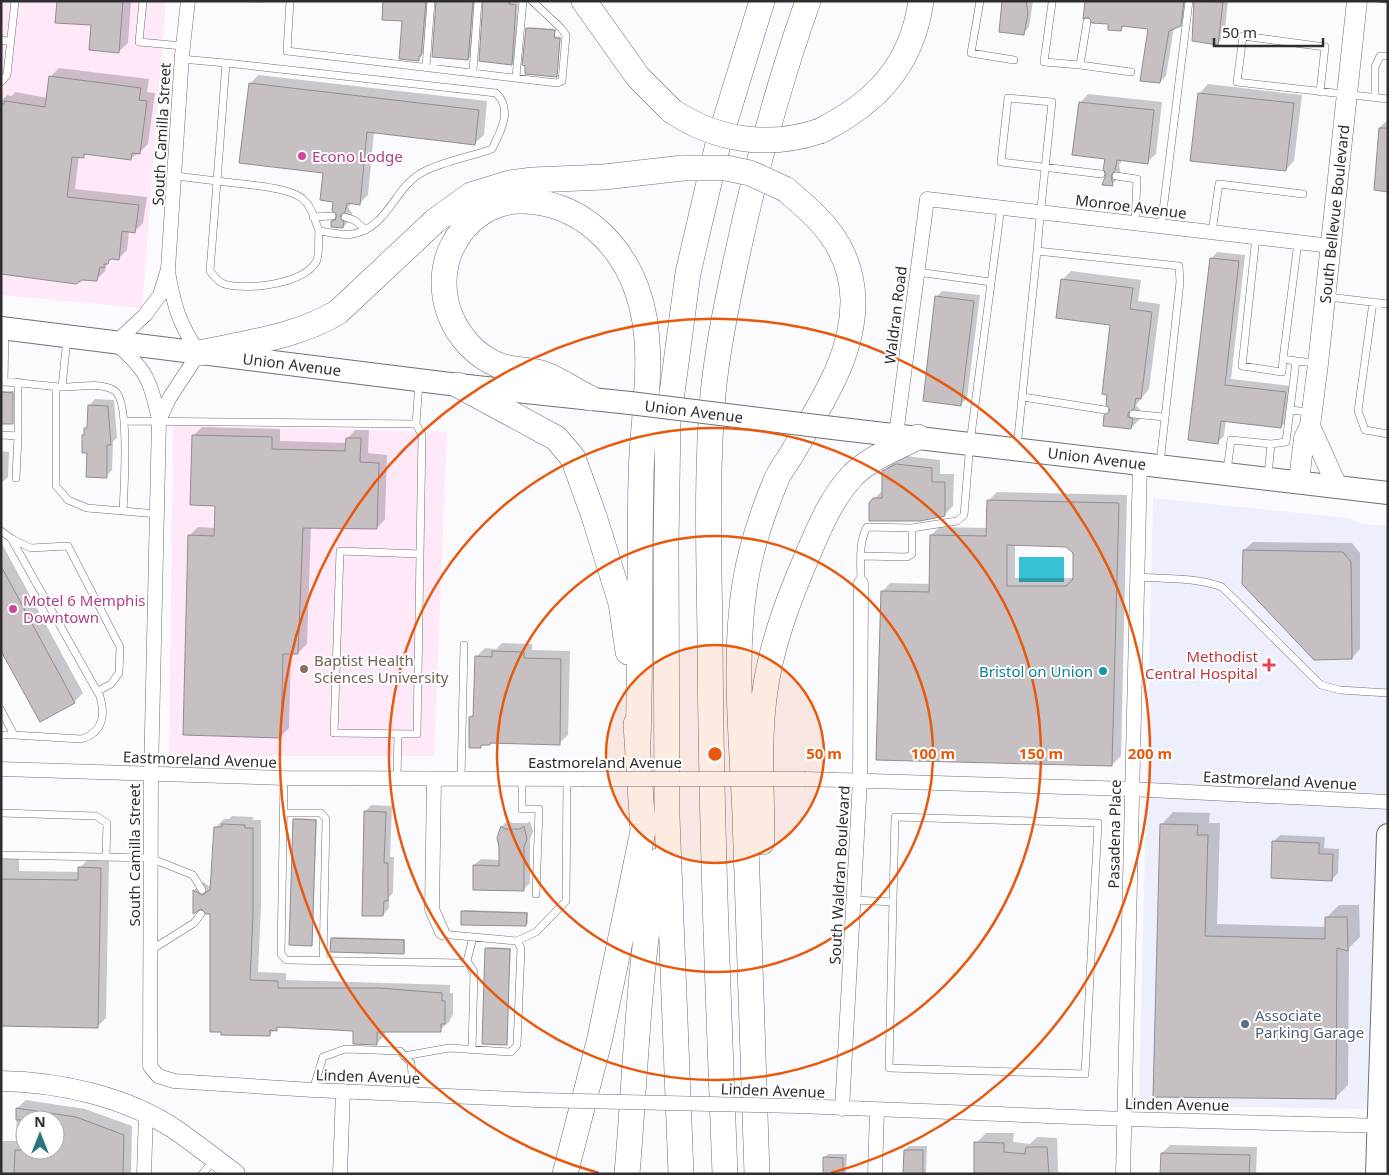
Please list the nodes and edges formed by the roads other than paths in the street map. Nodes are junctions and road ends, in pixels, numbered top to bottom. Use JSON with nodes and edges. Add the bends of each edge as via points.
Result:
{"nodes":[{"id":1,"x":15,"y":1,"type":"edge"},
{"id":2,"x":143,"y":1,"type":"edge"},
{"id":3,"x":188,"y":1,"type":"edge"},
{"id":4,"x":290,"y":1,"type":"edge"},
{"id":5,"x":430,"y":1,"type":"edge"},
{"id":6,"x":478,"y":1,"type":"edge"},
{"id":7,"x":523,"y":1,"type":"edge"},
{"id":8,"x":532,"y":1,"type":"edge"},
{"id":9,"x":584,"y":1,"type":"edge"},
{"id":10,"x":762,"y":1,"type":"edge"},
{"id":11,"x":808,"y":1,"type":"edge"},
{"id":12,"x":921,"y":1,"type":"edge"},
{"id":13,"x":980,"y":1,"type":"edge"},
{"id":14,"x":1190,"y":1,"type":"edge"},
{"id":15,"x":1357,"y":1,"type":"edge"},
{"id":16,"x":1052,"y":3,"type":"dead end"},
{"id":17,"x":1087,"y":22,"type":"dead end"},
{"id":18,"x":1,"y":40,"type":"edge"},
{"id":19,"x":11,"y":42,"type":"junction"},
{"id":20,"x":182,"y":53,"type":"junction"},
{"id":21,"x":1388,"y":56,"type":"edge"},
{"id":22,"x":1014,"y":60,"type":"dead end"},
{"id":23,"x":226,"y":63,"type":"junction"},
{"id":24,"x":1080,"y":65,"type":"junction"},
{"id":25,"x":426,"y":68,"type":"junction"},
{"id":26,"x":473,"y":71,"type":"junction"},
{"id":27,"x":1131,"y":72,"type":"dead end"},
{"id":28,"x":516,"y":77,"type":"junction"},
{"id":29,"x":1,"y":82,"type":"edge"},
{"id":30,"x":1320,"y":92,"type":"junction"},
{"id":31,"x":1347,"y":94,"type":"junction"},
{"id":32,"x":1375,"y":98,"type":"junction"},
{"id":33,"x":1388,"y":99,"type":"edge"},
{"id":34,"x":1045,"y":167,"type":"junction"},
{"id":35,"x":1101,"y":174,"type":"dead end"},
{"id":36,"x":176,"y":176,"type":"junction"},
{"id":37,"x":1116,"y":176,"type":"dead end"},
{"id":38,"x":217,"y":182,"type":"junction"},
{"id":39,"x":1303,"y":194,"type":"dead end"},
{"id":40,"x":927,"y":199,"type":"joint"},
{"id":41,"x":1001,"y":207,"type":"junction"},
{"id":42,"x":1040,"y":212,"type":"junction"},
{"id":43,"x":332,"y":216,"type":"dead end"},
{"id":44,"x":344,"y":217,"type":"dead end"},
{"id":45,"x":313,"y":218,"type":"junction"},
{"id":46,"x":1135,"y":223,"type":"junction"},
{"id":47,"x":1161,"y":227,"type":"junction"},
{"id":48,"x":366,"y":230,"type":"junction"},
{"id":49,"x":319,"y":231,"type":"junction"},
{"id":50,"x":1212,"y":232,"type":"junction"},
{"id":51,"x":1256,"y":238,"type":"junction"},
{"id":52,"x":1298,"y":242,"type":"junction"},
{"id":53,"x":1331,"y":246,"type":"junction"},
{"id":54,"x":1038,"y":252,"type":"junction"},
{"id":55,"x":168,"y":269,"type":"junction"},
{"id":56,"x":917,"y":272,"type":"junction"},
{"id":57,"x":991,"y":282,"type":"junction"},
{"id":58,"x":1325,"y":297,"type":"junction"},
{"id":59,"x":1373,"y":302,"type":"junction"},
{"id":60,"x":1388,"y":304,"type":"edge"},
{"id":61,"x":3,"y":328,"type":"edge"},
{"id":62,"x":67,"y":336,"type":"junction"},
{"id":63,"x":115,"y":343,"type":"junction"},
{"id":64,"x":199,"y":353,"type":"junction"},
{"id":65,"x":1283,"y":359,"type":"junction"},
{"id":66,"x":1296,"y":361,"type":"junction"},
{"id":67,"x":1318,"y":364,"type":"junction"},
{"id":68,"x":420,"y":380,"type":"junction"},
{"id":69,"x":2,"y":382,"type":"edge"},
{"id":70,"x":18,"y":382,"type":"junction"},
{"id":71,"x":458,"y":385,"type":"junction"},
{"id":72,"x":59,"y":387,"type":"junction"},
{"id":73,"x":1023,"y":397,"type":"junction"},
{"id":74,"x":590,"y":398,"type":"junction"},
{"id":75,"x":1105,"y":410,"type":"dead end"},
{"id":76,"x":1290,"y":410,"type":"junction"},
{"id":77,"x":1134,"y":414,"type":"dead end"},
{"id":78,"x":1164,"y":417,"type":"junction"},
{"id":79,"x":1310,"y":419,"type":"junction"},
{"id":80,"x":159,"y":420,"type":"junction"},
{"id":81,"x":124,"y":421,"type":"junction"},
{"id":82,"x":416,"y":424,"type":"junction"},
{"id":83,"x":1,"y":434,"type":"edge"},
{"id":84,"x":1388,"y":434,"type":"edge"},
{"id":85,"x":18,"y":436,"type":"junction"},
{"id":86,"x":907,"y":436,"type":"junction"},
{"id":87,"x":970,"y":442,"type":"junction"},
{"id":88,"x":1271,"y":444,"type":"junction"},
{"id":89,"x":1017,"y":448,"type":"junction"},
{"id":90,"x":1149,"y":465,"type":"junction"},
{"id":91,"x":1226,"y":473,"type":"junction"},
{"id":92,"x":16,"y":478,"type":"dead end"},
{"id":93,"x":1268,"y":478,"type":"junction"},
{"id":94,"x":1299,"y":481,"type":"junction"},
{"id":95,"x":1337,"y":486,"type":"junction"},
{"id":96,"x":1388,"y":493,"type":"edge"},
{"id":97,"x":123,"y":511,"type":"junction"},
{"id":98,"x":157,"y":514,"type":"junction"},
{"id":99,"x":912,"y":528,"type":"junction"},
{"id":100,"x":1,"y":531,"type":"edge"},
{"id":101,"x":12,"y":539,"type":"junction"},
{"id":102,"x":420,"y":554,"type":"junction"},
{"id":103,"x":862,"y":556,"type":"junction"},
{"id":104,"x":1136,"y":577,"type":"junction"},
{"id":105,"x":861,"y":583,"type":"joint"},
{"id":106,"x":464,"y":645,"type":"dead end"},
{"id":107,"x":98,"y":693,"type":"junction"},
{"id":108,"x":1388,"y":693,"type":"edge"},
{"id":109,"x":1,"y":710,"type":"edge"},
{"id":110,"x":398,"y":734,"type":"junction"},
{"id":111,"x":1,"y":735,"type":"edge"},
{"id":112,"x":14,"y":735,"type":"junction"},
{"id":113,"x":638,"y":742,"type":"junction"},
{"id":114,"x":1,"y":769,"type":"edge"},
{"id":115,"x":151,"y":774,"type":"junction"},
{"id":116,"x":284,"y":778,"type":"junction"},
{"id":117,"x":522,"y":779,"type":"junction"},
{"id":118,"x":567,"y":779,"type":"junction"},
{"id":119,"x":397,"y":780,"type":"junction"},
{"id":120,"x":434,"y":780,"type":"junction"},
{"id":121,"x":461,"y":780,"type":"junction"},
{"id":122,"x":860,"y":780,"type":"junction"},
{"id":123,"x":1130,"y":789,"type":"junction"},
{"id":124,"x":1388,"y":802,"type":"edge"},
{"id":125,"x":284,"y":813,"type":"junction"},
{"id":126,"x":1,"y":814,"type":"edge"},
{"id":127,"x":667,"y":817,"type":"junction"},
{"id":128,"x":1388,"y":835,"type":"edge"},
{"id":129,"x":1,"y":855,"type":"edge"},
{"id":130,"x":106,"y":856,"type":"junction"},
{"id":131,"x":150,"y":858,"type":"junction"},
{"id":132,"x":202,"y":890,"type":"dead end"},
{"id":133,"x":536,"y":894,"type":"dead end"},
{"id":134,"x":854,"y":900,"type":"junction"},
{"id":135,"x":893,"y":902,"type":"junction"},
{"id":136,"x":201,"y":914,"type":"dead end"},
{"id":137,"x":442,"y":932,"type":"joint"},
{"id":138,"x":473,"y":937,"type":"junction"},
{"id":139,"x":517,"y":941,"type":"junction"},
{"id":140,"x":150,"y":950,"type":"junction"},
{"id":141,"x":323,"y":961,"type":"junction"},
{"id":142,"x":467,"y":961,"type":"junction"},
{"id":143,"x":752,"y":1009,"type":"junction"},
{"id":144,"x":472,"y":1050,"type":"junction"},
{"id":145,"x":404,"y":1056,"type":"junction"},
{"id":146,"x":158,"y":1076,"type":"joint"},
{"id":147,"x":1,"y":1081,"type":"edge"},
{"id":148,"x":313,"y":1090,"type":"junction"},
{"id":149,"x":343,"y":1091,"type":"junction"},
{"id":150,"x":414,"y":1094,"type":"junction"},
{"id":151,"x":842,"y":1109,"type":"junction"},
{"id":152,"x":877,"y":1110,"type":"junction"},
{"id":153,"x":146,"y":1114,"type":"junction"},
{"id":154,"x":1124,"y":1119,"type":"junction"},
{"id":155,"x":1383,"y":1126,"type":"edge"},
{"id":156,"x":208,"y":1166,"type":"edge"},
{"id":157,"x":144,"y":1174,"type":"edge"},
{"id":158,"x":235,"y":1174,"type":"edge"},
{"id":159,"x":340,"y":1174,"type":"edge"},
{"id":160,"x":565,"y":1174,"type":"edge"},
{"id":161,"x":627,"y":1174,"type":"edge"},
{"id":162,"x":680,"y":1174,"type":"edge"},
{"id":163,"x":725,"y":1174,"type":"edge"},
{"id":164,"x":757,"y":1174,"type":"edge"},
{"id":165,"x":875,"y":1174,"type":"edge"},
{"id":166,"x":1123,"y":1174,"type":"edge"},
{"id":167,"x":1377,"y":1174,"type":"edge"}],
"edges":[{"from":1,"to":19,"type":"lane"},
{"from":2,"to":20,"type":"lane","via":[[140,42]]},
{"from":3,"to":20,"type":"street","name":"South Camilla Street"},
{"from":4,"to":25,"type":"lane","via":[[287,51]]},
{"from":5,"to":25,"type":"lane"},
{"from":6,"to":26,"type":"lane"},
{"from":7,"to":28,"type":"lane"},
{"from":8,"to":28,"type":"lane","via":[[566,35],[562,81]]},
{"from":9,"to":12,"type":"highway","bridge":true,"via":[[638,77],[672,111],[705,129],[751,140],[789,140],[820,131],[856,111],[885,85],[906,53]]},
{"from":10,"to":127,"type":"highway","via":[[716,153],[688,272],[673,374],[668,423],[666,535]]},
{"from":11,"to":163,"type":"highway","via":[[770,116],[749,196],[713,393],[709,482],[710,701]]},
{"from":13,"to":22,"type":"lane","via":[[971,54]]},
{"from":14,"to":47,"type":"lane"},
{"from":15,"to":31,"type":"street","name":"South Bellevue Boulevard"},
{"from":16,"to":24,"type":"lane","via":[[1044,62]]},
{"from":17,"to":24,"type":"lane"},
{"from":18,"to":19,"type":"lane"},
{"from":19,"to":29,"type":"lane","via":[[7,76]]},
{"from":20,"to":23,"type":"lane"},
{"from":20,"to":36,"type":"street","name":"South Camilla Street"},
{"from":21,"to":32,"type":"lane","via":[[1380,56],[1375,67]]},
{"from":23,"to":38,"type":"lane"},
{"from":23,"to":48,"type":"lane","via":[[496,93],[503,100],[506,108],[504,121],[492,149],[423,172],[406,183],[389,212]]},
{"from":24,"to":27,"type":"lane"},
{"from":25,"to":26,"type":"lane"},
{"from":26,"to":28,"type":"lane"},
{"from":30,"to":30,"type":"lane","via":[[1237,82],[1243,36],[1325,47]]},
{"from":30,"to":31,"type":"lane"},
{"from":31,"to":32,"type":"lane"},
{"from":31,"to":53,"type":"street","name":"South Bellevue Boulevard"},
{"from":32,"to":33,"type":"lane"},
{"from":34,"to":34,"type":"lane","via":[[1052,102],[1008,98],[1001,162]]},
{"from":34,"to":35,"type":"lane"},
{"from":34,"to":42,"type":"lane"},
{"from":36,"to":38,"type":"lane"},
{"from":36,"to":55,"type":"street","name":"South Camilla Street"},
{"from":37,"to":46,"type":"lane","via":[[1137,179]]},
{"from":38,"to":45,"type":"lane","via":[[287,192],[303,199]]},
{"from":38,"to":49,"type":"lane","via":[[210,271],[222,284],[250,286],[280,282],[307,273],[317,261]]},
{"from":39,"to":50,"type":"lane","via":[[1219,184]]},
{"from":40,"to":41,"type":"street","name":"Monroe Avenue"},
{"from":40,"to":56,"type":"street","name":"Waldran Road"},
{"from":41,"to":42,"type":"street","name":"Monroe Avenue"},
{"from":41,"to":57,"type":"lane"},
{"from":42,"to":46,"type":"street","name":"Monroe Avenue"},
{"from":42,"to":54,"type":"lane"},
{"from":43,"to":45,"type":"lane"},
{"from":44,"to":48,"type":"lane","via":[[354,220]]},
{"from":45,"to":49,"type":"lane"},
{"from":46,"to":47,"type":"street","name":"Monroe Avenue"},
{"from":47,"to":50,"type":"street","name":"Monroe Avenue"},
{"from":48,"to":49,"type":"lane","via":[[352,235]]},
{"from":50,"to":51,"type":"street","name":"Monroe Avenue"},
{"from":51,"to":52,"type":"street","name":"Monroe Avenue"},
{"from":51,"to":65,"type":"lane","via":[[1242,366],[1282,372]]},
{"from":52,"to":53,"type":"street","name":"Monroe Avenue"},
{"from":52,"to":65,"type":"lane"},
{"from":53,"to":58,"type":"street","name":"South Bellevue Boulevard"},
{"from":54,"to":73,"type":"lane"},
{"from":54,"to":78,"type":"lane","via":[[1178,266],[1180,282]]},
{"from":55,"to":63,"type":"street","name":"South Camilla Street","via":[[160,295],[145,316]]},
{"from":55,"to":64,"type":"street","name":"South Camilla Street","via":[[176,311]]},
{"from":56,"to":57,"type":"lane"},
{"from":56,"to":86,"type":"street","name":"Waldran Road"},
{"from":57,"to":87,"type":"lane"},
{"from":58,"to":59,"type":"lane"},
{"from":58,"to":67,"type":"street","name":"South Bellevue Boulevard"},
{"from":59,"to":60,"type":"lane"},
{"from":59,"to":84,"type":"lane","via":[[1358,411],[1365,430]]},
{"from":61,"to":62,"type":"main road","name":"Union Avenue"},
{"from":61,"to":69,"type":"lane"},
{"from":62,"to":63,"type":"main road","name":"Union Avenue"},
{"from":62,"to":72,"type":"lane"},
{"from":63,"to":64,"type":"main road","name":"Union Avenue"},
{"from":63,"to":80,"type":"street","name":"South Camilla Street","via":[[148,376]]},
{"from":64,"to":68,"type":"main road","name":"Union Avenue"},
{"from":64,"to":80,"type":"street","name":"South Camilla Street"},
{"from":64,"to":143,"type":"highway","bridge":true,"via":[[323,321],[338,312],[435,221],[470,195],[510,183],[683,168],[726,168],[750,172],[785,189],[816,214],[831,233],[849,268],[853,300],[849,342],[843,360],[777,476],[755,540],[742,608],[740,695]]},
{"from":65,"to":66,"type":"lane"},
{"from":66,"to":67,"type":"lane"},
{"from":66,"to":76,"type":"lane"},
{"from":67,"to":79,"type":"street","name":"South Bellevue Boulevard"},
{"from":68,"to":71,"type":"main road","name":"Union Avenue"},
{"from":68,"to":82,"type":"lane"},
{"from":69,"to":70,"type":"lane"},
{"from":70,"to":72,"type":"lane"},
{"from":70,"to":85,"type":"lane"},
{"from":71,"to":74,"type":"main road","name":"Union Avenue"},
{"from":71,"to":113,"type":"highway","via":[[556,438],[573,458],[621,603]]},
{"from":72,"to":81,"type":"lane","via":[[101,386],[115,391],[122,401]]},
{"from":72,"to":97,"type":"lane","via":[[56,486],[68,500],[87,508]]},
{"from":73,"to":75,"type":"lane"},
{"from":73,"to":89,"type":"lane"},
{"from":74,"to":86,"type":"main road","name":"Union Avenue","bridge":true},
{"from":74,"to":113,"type":"highway","via":[[544,374],[498,365],[466,342],[455,328],[444,299],[449,254],[463,228],[481,213],[514,200],[550,203],[580,216],[618,254],[630,272],[642,308],[648,341],[641,479]]},
{"from":76,"to":79,"type":"lane"},
{"from":76,"to":88,"type":"lane","via":[[1286,442]]},
{"from":77,"to":78,"type":"lane"},
{"from":78,"to":90,"type":"lane"},
{"from":79,"to":94,"type":"street","name":"South Bellevue Boulevard","via":[[1304,438]]},
{"from":79,"to":95,"type":"street"},
{"from":80,"to":81,"type":"lane"},
{"from":80,"to":82,"type":"lane"},
{"from":80,"to":98,"type":"street","name":"South Camilla Street"},
{"from":81,"to":97,"type":"lane"},
{"from":82,"to":102,"type":"lane","via":[[422,435]]},
{"from":83,"to":85,"type":"lane"},
{"from":85,"to":92,"type":"lane"},
{"from":86,"to":87,"type":"main road","name":"Union Avenue"},
{"from":86,"to":143,"type":"highway","via":[[864,465],[837,495],[803,566],[777,637],[768,672],[761,732],[762,846]]},
{"from":87,"to":89,"type":"main road","name":"Union Avenue"},
{"from":87,"to":99,"type":"lane","via":[[964,515],[957,520]]},
{"from":88,"to":91,"type":"lane","via":[[1231,440]]},
{"from":88,"to":93,"type":"lane"},
{"from":89,"to":90,"type":"main road","name":"Union Avenue"},
{"from":90,"to":91,"type":"main road","name":"Union Avenue"},
{"from":90,"to":104,"type":"street","name":"Pasadena Place"},
{"from":91,"to":93,"type":"main road","name":"Union Avenue"},
{"from":93,"to":94,"type":"main road","name":"Union Avenue"},
{"from":94,"to":95,"type":"main road","name":"Union Avenue"},
{"from":95,"to":96,"type":"main road","name":"Union Avenue"},
{"from":97,"to":98,"type":"lane"},
{"from":98,"to":115,"type":"street","name":"South Camilla Street"},
{"from":99,"to":103,"type":"lane","via":[[868,526],[862,536]]},
{"from":99,"to":103,"type":"lane","via":[[912,554],[907,557]]},
{"from":100,"to":101,"type":"lane"},
{"from":101,"to":107,"type":"lane"},
{"from":101,"to":107,"type":"lane","via":[[31,548],[68,546],[120,647],[119,673]]},
{"from":102,"to":110,"type":"lane","via":[[417,734]]},
{"from":102,"to":110,"type":"lane","via":[[340,551],[334,732]]},
{"from":103,"to":105,"type":"lane"},
{"from":104,"to":108,"type":"lane","via":[[1193,580],[1222,587],[1321,685],[1340,690]]},
{"from":104,"to":123,"type":"street","name":"Pasadena Place"},
{"from":105,"to":122,"type":"street","name":"South Waldran Boulevard"},
{"from":106,"to":121,"type":"lane"},
{"from":107,"to":112,"type":"lane","via":[[104,707],[102,723],[90,736],[81,739]]},
{"from":109,"to":112,"type":"lane"},
{"from":110,"to":119,"type":"lane"},
{"from":111,"to":112,"type":"lane"},
{"from":113,"to":160,"type":"highway","via":[[643,831],[600,1038]]},
{"from":114,"to":115,"type":"street","name":"Eastmoreland Avenue"},
{"from":115,"to":116,"type":"street","name":"Eastmoreland Avenue"},
{"from":115,"to":131,"type":"street","name":"South Camilla Street"},
{"from":116,"to":119,"type":"street","name":"Eastmoreland Avenue"},
{"from":116,"to":125,"type":"lane"},
{"from":117,"to":118,"type":"street","name":"Eastmoreland Avenue"},
{"from":117,"to":121,"type":"street","name":"Eastmoreland Avenue"},
{"from":117,"to":133,"type":"lane","via":[[522,809],[539,809]]},
{"from":118,"to":122,"type":"street","name":"Eastmoreland Avenue","bridge":true},
{"from":118,"to":139,"type":"lane","via":[[566,901],[536,932]]},
{"from":119,"to":120,"type":"street","name":"Eastmoreland Avenue"},
{"from":120,"to":121,"type":"street","name":"Eastmoreland Avenue"},
{"from":120,"to":137,"type":"street","via":[[432,909]]},
{"from":122,"to":123,"type":"street","name":"Eastmoreland Avenue"},
{"from":122,"to":134,"type":"street","name":"South Waldran Boulevard"},
{"from":123,"to":124,"type":"street","name":"Eastmoreland Avenue"},
{"from":123,"to":154,"type":"street","name":"Pasadena Place"},
{"from":125,"to":141,"type":"lane","via":[[281,954],[286,960]]},
{"from":125,"to":141,"type":"lane","via":[[321,813],[326,819]]},
{"from":126,"to":130,"type":"lane","via":[[96,816],[107,823]]},
{"from":127,"to":161,"type":"highway","via":[[651,901]]},
{"from":127,"to":162,"type":"highway"},
{"from":128,"to":155,"type":"main road"},
{"from":129,"to":130,"type":"lane"},
{"from":130,"to":131,"type":"lane"},
{"from":131,"to":132,"type":"lane","via":[[193,875]]},
{"from":131,"to":140,"type":"street","name":"South Camilla Street"},
{"from":134,"to":135,"type":"lane"},
{"from":134,"to":151,"type":"street","name":"South Waldran Boulevard"},
{"from":135,"to":135,"type":"lane","via":[[895,817],[1098,823],[1085,1074],[889,1068]]},
{"from":136,"to":140,"type":"lane","via":[[194,923]]},
{"from":137,"to":138,"type":"lane"},
{"from":138,"to":139,"type":"lane"},
{"from":138,"to":142,"type":"lane"},
{"from":139,"to":144,"type":"lane","via":[[521,948],[517,1045],[511,1052]]},
{"from":140,"to":146,"type":"street","name":"South Camilla Street","via":[[150,1066]]},
{"from":141,"to":142,"type":"lane"},
{"from":142,"to":144,"type":"lane","via":[[474,972]]},
{"from":143,"to":164,"type":"highway"},
{"from":144,"to":145,"type":"lane","via":[[449,1048]]},
{"from":145,"to":148,"type":"lane","via":[[400,1051],[345,1049],[330,1054],[323,1057]]},
{"from":145,"to":150,"type":"lane","via":[[411,1063]]},
{"from":146,"to":148,"type":"street","name":"Linden Avenue","via":[[174,1082]]},
{"from":147,"to":153,"type":"street","via":[[73,1090]]},
{"from":148,"to":149,"type":"street","name":"Linden Avenue"},
{"from":149,"to":150,"type":"street","name":"Linden Avenue"},
{"from":149,"to":159,"type":"street"},
{"from":150,"to":151,"type":"street","name":"Linden Avenue","bridge":true},
{"from":151,"to":152,"type":"street","name":"Linden Avenue"},
{"from":152,"to":154,"type":"street","name":"Linden Avenue"},
{"from":152,"to":165,"type":"street"},
{"from":153,"to":156,"type":"street","via":[[175,1129]]},
{"from":153,"to":157,"type":"street"},
{"from":154,"to":155,"type":"street","name":"Linden Avenue"},
{"from":154,"to":166,"type":"street","name":"Pasadena Place"},
{"from":155,"to":167,"type":"main road"},
{"from":156,"to":158,"type":"street"}]}
